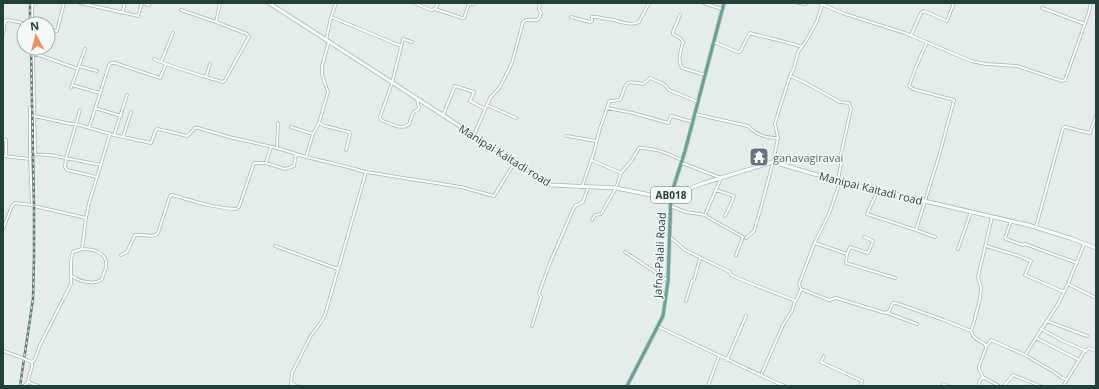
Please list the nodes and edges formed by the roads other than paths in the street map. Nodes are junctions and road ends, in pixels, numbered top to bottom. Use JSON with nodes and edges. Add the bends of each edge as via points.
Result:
{"nodes":[{"id":1,"x":36,"y":3,"type":"edge"},
{"id":2,"x":64,"y":3,"type":"edge"},
{"id":3,"x":80,"y":3,"type":"edge"},
{"id":4,"x":125,"y":3,"type":"edge"},
{"id":5,"x":142,"y":3,"type":"edge"},
{"id":6,"x":220,"y":3,"type":"edge"},
{"id":7,"x":269,"y":3,"type":"edge"},
{"id":8,"x":336,"y":3,"type":"edge"},
{"id":9,"x":414,"y":3,"type":"edge"},
{"id":10,"x":438,"y":3,"type":"edge"},
{"id":11,"x":540,"y":3,"type":"edge"},
{"id":12,"x":649,"y":3,"type":"edge"},
{"id":13,"x":702,"y":3,"type":"edge"},
{"id":14,"x":724,"y":3,"type":"edge"},
{"id":15,"x":798,"y":3,"type":"edge"},
{"id":16,"x":806,"y":3,"type":"edge"},
{"id":17,"x":819,"y":3,"type":"edge"},
{"id":18,"x":954,"y":3,"type":"edge"},
{"id":19,"x":1091,"y":3,"type":"edge"},
{"id":20,"x":474,"y":4,"type":"dead end"},
{"id":21,"x":823,"y":5,"type":"junction"},
{"id":22,"x":149,"y":6,"type":"dead end"},
{"id":23,"x":1042,"y":8,"type":"dead end"},
{"id":24,"x":435,"y":9,"type":"junction"},
{"id":25,"x":722,"y":9,"type":"junction"},
{"id":26,"x":181,"y":10,"type":"dead end"},
{"id":27,"x":122,"y":13,"type":"junction"},
{"id":28,"x":680,"y":15,"type":"dead end"},
{"id":29,"x":32,"y":16,"type":"edge"},
{"id":30,"x":331,"y":17,"type":"junction"},
{"id":31,"x":571,"y":18,"type":"dead end"},
{"id":32,"x":4,"y":20,"type":"edge"},
{"id":33,"x":16,"y":22,"type":"edge"},
{"id":34,"x":216,"y":22,"type":"junction"},
{"id":35,"x":1084,"y":24,"type":"junction"},
{"id":36,"x":56,"y":31,"type":"edge"},
{"id":37,"x":173,"y":33,"type":"dead end"},
{"id":38,"x":3,"y":34,"type":"edge"},
{"id":39,"x":911,"y":35,"type":"junction"},
{"id":40,"x":328,"y":40,"type":"junction"},
{"id":41,"x":412,"y":42,"type":"dead end"},
{"id":42,"x":714,"y":42,"type":"junction"},
{"id":43,"x":927,"y":42,"type":"junction"},
{"id":44,"x":401,"y":46,"type":"junction"},
{"id":45,"x":802,"y":47,"type":"junction"},
{"id":46,"x":85,"y":49,"type":"dead end"},
{"id":47,"x":33,"y":56,"type":"edge"},
{"id":48,"x":42,"y":56,"type":"edge"},
{"id":49,"x":154,"y":59,"type":"dead end"},
{"id":50,"x":161,"y":62,"type":"junction"},
{"id":51,"x":166,"y":64,"type":"junction"},
{"id":52,"x":210,"y":64,"type":"dead end"},
{"id":53,"x":79,"y":66,"type":"junction"},
{"id":54,"x":78,"y":69,"type":"junction"},
{"id":55,"x":97,"y":70,"type":"dead end"},
{"id":56,"x":705,"y":75,"type":"junction"},
{"id":57,"x":790,"y":76,"type":"junction"},
{"id":58,"x":206,"y":77,"type":"junction"},
{"id":59,"x":392,"y":83,"type":"junction"},
{"id":60,"x":100,"y":93,"type":"junction"},
{"id":61,"x":127,"y":95,"type":"dead end"},
{"id":62,"x":417,"y":99,"type":"junction"},
{"id":63,"x":698,"y":102,"type":"junction"},
{"id":64,"x":487,"y":105,"type":"junction"},
{"id":65,"x":30,"y":107,"type":"dead end"},
{"id":66,"x":95,"y":108,"type":"junction"},
{"id":67,"x":607,"y":108,"type":"junction"},
{"id":68,"x":486,"y":109,"type":"junction"},
{"id":69,"x":80,"y":110,"type":"dead end"},
{"id":70,"x":131,"y":112,"type":"dead end"},
{"id":71,"x":695,"y":114,"type":"junction"},
{"id":72,"x":34,"y":116,"type":"junction"},
{"id":73,"x":121,"y":116,"type":"junction"},
{"id":74,"x":442,"y":116,"type":"junction"},
{"id":75,"x":1096,"y":116,"type":"edge"},
{"id":76,"x":516,"y":118,"type":"dead end"},
{"id":77,"x":693,"y":122,"type":"junction"},
{"id":78,"x":278,"y":123,"type":"dead end"},
{"id":79,"x":319,"y":123,"type":"junction"},
{"id":80,"x":76,"y":124,"type":"junction"},
{"id":81,"x":290,"y":127,"type":"dead end"},
{"id":82,"x":89,"y":128,"type":"junction"},
{"id":83,"x":110,"y":134,"type":"junction"},
{"id":84,"x":313,"y":134,"type":"junction"},
{"id":85,"x":114,"y":135,"type":"junction"},
{"id":86,"x":473,"y":136,"type":"junction"},
{"id":87,"x":567,"y":136,"type":"dead end"},
{"id":88,"x":123,"y":137,"type":"junction"},
{"id":89,"x":778,"y":138,"type":"junction"},
{"id":90,"x":3,"y":139,"type":"edge"},
{"id":91,"x":596,"y":141,"type":"junction"},
{"id":92,"x":271,"y":147,"type":"junction"},
{"id":93,"x":277,"y":148,"type":"junction"},
{"id":94,"x":346,"y":150,"type":"dead end"},
{"id":95,"x":30,"y":154,"type":"junction"},
{"id":96,"x":35,"y":154,"type":"junction"},
{"id":97,"x":296,"y":154,"type":"junction"},
{"id":98,"x":4,"y":156,"type":"edge"},
{"id":99,"x":306,"y":157,"type":"junction"},
{"id":100,"x":66,"y":158,"type":"junction"},
{"id":101,"x":30,"y":159,"type":"junction"},
{"id":102,"x":591,"y":160,"type":"junction"},
{"id":103,"x":515,"y":162,"type":"junction"},
{"id":104,"x":682,"y":162,"type":"junction"},
{"id":105,"x":773,"y":162,"type":"junction"},
{"id":106,"x":266,"y":163,"type":"junction"},
{"id":107,"x":101,"y":166,"type":"junction"},
{"id":108,"x":366,"y":172,"type":"junction"},
{"id":109,"x":621,"y":173,"type":"junction"},
{"id":110,"x":97,"y":177,"type":"junction"},
{"id":111,"x":721,"y":178,"type":"junction"},
{"id":112,"x":839,"y":182,"type":"junction"},
{"id":113,"x":582,"y":187,"type":"junction"},
{"id":114,"x":588,"y":187,"type":"junction"},
{"id":115,"x":616,"y":188,"type":"junction"},
{"id":116,"x":716,"y":190,"type":"junction"},
{"id":117,"x":878,"y":190,"type":"junction"},
{"id":118,"x":671,"y":195,"type":"junction"},
{"id":119,"x":925,"y":201,"type":"junction"},
{"id":120,"x":32,"y":205,"type":"junction"},
{"id":121,"x":670,"y":206,"type":"junction"},
{"id":122,"x":971,"y":212,"type":"junction"},
{"id":123,"x":705,"y":215,"type":"junction"},
{"id":124,"x":725,"y":216,"type":"dead end"},
{"id":125,"x":992,"y":217,"type":"junction"},
{"id":126,"x":86,"y":218,"type":"junction"},
{"id":127,"x":592,"y":220,"type":"dead end"},
{"id":128,"x":1011,"y":221,"type":"junction"},
{"id":129,"x":1036,"y":227,"type":"junction"},
{"id":130,"x":3,"y":229,"type":"edge"},
{"id":131,"x":916,"y":230,"type":"junction"},
{"id":132,"x":669,"y":237,"type":"junction"},
{"id":133,"x":935,"y":237,"type":"dead end"},
{"id":134,"x":746,"y":238,"type":"dead end"},
{"id":135,"x":864,"y":238,"type":"dead end"},
{"id":136,"x":815,"y":243,"type":"junction"},
{"id":137,"x":1084,"y":243,"type":"junction"},
{"id":138,"x":275,"y":246,"type":"dead end"},
{"id":139,"x":986,"y":246,"type":"junction"},
{"id":140,"x":1096,"y":248,"type":"edge"},
{"id":141,"x":82,"y":249,"type":"junction"},
{"id":142,"x":958,"y":250,"type":"dead end"},
{"id":143,"x":625,"y":252,"type":"dead end"},
{"id":144,"x":121,"y":254,"type":"dead end"},
{"id":145,"x":847,"y":254,"type":"junction"},
{"id":146,"x":736,"y":255,"type":"dead end"},
{"id":147,"x":700,"y":258,"type":"junction"},
{"id":148,"x":1077,"y":263,"type":"junction"},
{"id":149,"x":338,"y":269,"type":"junction"},
{"id":150,"x":72,"y":276,"type":"junction"},
{"id":151,"x":895,"y":278,"type":"dead end"},
{"id":152,"x":668,"y":280,"type":"junction"},
{"id":153,"x":1068,"y":284,"type":"junction"},
{"id":154,"x":802,"y":289,"type":"junction"},
{"id":155,"x":1064,"y":292,"type":"junction"},
{"id":156,"x":1096,"y":298,"type":"edge"},
{"id":157,"x":686,"y":301,"type":"dead end"},
{"id":158,"x":795,"y":301,"type":"junction"},
{"id":159,"x":888,"y":312,"type":"junction"},
{"id":160,"x":746,"y":316,"type":"dead end"},
{"id":161,"x":1047,"y":321,"type":"junction"},
{"id":162,"x":916,"y":324,"type":"dead end"},
{"id":163,"x":532,"y":326,"type":"dead end"},
{"id":164,"x":657,"y":326,"type":"junction"},
{"id":165,"x":1041,"y":329,"type":"junction"},
{"id":166,"x":971,"y":331,"type":"junction"},
{"id":167,"x":1087,"y":336,"type":"dead end"},
{"id":168,"x":1036,"y":338,"type":"junction"},
{"id":169,"x":986,"y":347,"type":"junction"},
{"id":170,"x":3,"y":351,"type":"edge"},
{"id":171,"x":1086,"y":351,"type":"junction"},
{"id":172,"x":1096,"y":351,"type":"edge"},
{"id":173,"x":1025,"y":355,"type":"junction"},
{"id":174,"x":719,"y":356,"type":"junction"},
{"id":175,"x":824,"y":356,"type":"dead end"},
{"id":176,"x":727,"y":360,"type":"junction"},
{"id":177,"x":1080,"y":360,"type":"junction"},
{"id":178,"x":32,"y":362,"type":"junction"},
{"id":179,"x":761,"y":376,"type":"junction"},
{"id":180,"x":983,"y":377,"type":"junction"},
{"id":181,"x":1067,"y":380,"type":"junction"},
{"id":182,"x":28,"y":381,"type":"junction"},
{"id":183,"x":943,"y":384,"type":"dead end"},
{"id":184,"x":291,"y":385,"type":"edge"},
{"id":185,"x":24,"y":386,"type":"edge"},
{"id":186,"x":39,"y":386,"type":"edge"},
{"id":187,"x":297,"y":386,"type":"edge"},
{"id":188,"x":627,"y":386,"type":"edge"},
{"id":189,"x":708,"y":386,"type":"edge"},
{"id":190,"x":785,"y":386,"type":"edge"},
{"id":191,"x":860,"y":386,"type":"edge"},
{"id":192,"x":948,"y":386,"type":"edge"},
{"id":193,"x":978,"y":386,"type":"edge"},
{"id":194,"x":999,"y":386,"type":"edge"},
{"id":195,"x":1004,"y":386,"type":"edge"},
{"id":196,"x":1040,"y":386,"type":"edge"},
{"id":197,"x":1063,"y":386,"type":"edge"}],
"edges":[{"from":1,"to":29,"type":"street","via":[[32,5]]},
{"from":2,"to":36,"type":"street"},
{"from":3,"to":27,"type":"street"},
{"from":4,"to":27,"type":"street"},
{"from":5,"to":22,"type":"street"},
{"from":5,"to":27,"type":"street","via":[[138,16]]},
{"from":6,"to":34,"type":"street"},
{"from":7,"to":40,"type":"main road","name":"Manipai Kaitadi road"},
{"from":8,"to":30,"type":"street"},
{"from":9,"to":24,"type":"street","via":[[431,10]]},
{"from":10,"to":24,"type":"street"},
{"from":11,"to":64,"type":"street","via":[[540,18],[523,22],[512,63],[505,79]]},
{"from":12,"to":31,"type":"street","via":[[639,22],[635,24],[594,16],[590,22]]},
{"from":13,"to":25,"type":"street"},
{"from":14,"to":25,"type":"main road","name":"Jafna-Palali Road","number":"AB018"},
{"from":15,"to":16,"type":"street"},
{"from":17,"to":21,"type":"street"},
{"from":18,"to":39,"type":"street","via":[[947,20],[924,11]]},
{"from":19,"to":35,"type":"street"},
{"from":20,"to":24,"type":"street","via":[[469,4],[464,18]]},
{"from":21,"to":39,"type":"street"},
{"from":21,"to":45,"type":"street"},
{"from":23,"to":35,"type":"street"},
{"from":25,"to":42,"type":"main road","name":"Jafna-Palali Road","number":"AB018"},
{"from":26,"to":34,"type":"street"},
{"from":28,"to":56,"type":"street","via":[[673,32],[683,42],[680,64],[682,68]]},
{"from":30,"to":40,"type":"street"},
{"from":30,"to":44,"type":"street"},
{"from":32,"to":33,"type":"street"},
{"from":32,"to":38,"type":"street"},
{"from":34,"to":58,"type":"street","via":[[249,37],[224,82]]},
{"from":35,"to":43,"type":"street","via":[[1070,68],[1062,81],[1017,66],[971,61]]},
{"from":37,"to":50,"type":"street"},
{"from":39,"to":43,"type":"street"},
{"from":40,"to":59,"type":"main road","name":"Manipai Kaitadi road"},
{"from":40,"to":79,"type":"street","via":[[322,75],[328,92]]},
{"from":41,"to":44,"type":"street","via":[[403,39]]},
{"from":42,"to":45,"type":"street","via":[[740,52],[750,33]]},
{"from":42,"to":56,"type":"main road","name":"Jafna-Palali Road","number":"AB018"},
{"from":43,"to":119,"type":"street","via":[[909,86],[954,100]]},
{"from":44,"to":59,"type":"street"},
{"from":45,"to":57,"type":"street"},
{"from":46,"to":53,"type":"street"},
{"from":47,"to":72,"type":"street"},
{"from":48,"to":54,"type":"street"},
{"from":49,"to":50,"type":"street"},
{"from":50,"to":51,"type":"street"},
{"from":51,"to":58,"type":"street"},
{"from":51,"to":60,"type":"street","via":[[160,78],[111,63]]},
{"from":52,"to":58,"type":"street"},
{"from":53,"to":54,"type":"street"},
{"from":53,"to":55,"type":"street"},
{"from":54,"to":60,"type":"street","via":[[72,87]]},
{"from":56,"to":63,"type":"main road","name":"Jafna-Palali Road","number":"AB018"},
{"from":57,"to":89,"type":"street","via":[[775,124]]},
{"from":57,"to":112,"type":"street","via":[[840,102],[849,103],[851,109],[841,154]]},
{"from":59,"to":62,"type":"main road","name":"Manipai Kaitadi road"},
{"from":59,"to":62,"type":"street","via":[[381,120],[404,128],[419,108]]},
{"from":60,"to":66,"type":"street"},
{"from":61,"to":73,"type":"street"},
{"from":62,"to":74,"type":"main road","name":"Manipai Kaitadi road"},
{"from":63,"to":67,"type":"street","via":[[669,90],[662,83],[650,78],[643,84],[628,82],[620,100],[610,101]]},
{"from":63,"to":71,"type":"main road","name":"Jafna-Palali Road","number":"AB018"},
{"from":64,"to":68,"type":"street"},
{"from":64,"to":76,"type":"street"},
{"from":65,"to":95,"type":"street"},
{"from":66,"to":73,"type":"street"},
{"from":66,"to":82,"type":"street"},
{"from":67,"to":77,"type":"street","via":[[668,123],[671,116]]},
{"from":67,"to":91,"type":"street"},
{"from":68,"to":74,"type":"street","via":[[470,101],[474,92],[456,86]]},
{"from":68,"to":86,"type":"street"},
{"from":69,"to":80,"type":"street"},
{"from":70,"to":88,"type":"street"},
{"from":71,"to":77,"type":"main road","name":"Jafna-Palali Road","number":"AB018"},
{"from":71,"to":89,"type":"street","via":[[748,126],[760,136]]},
{"from":72,"to":80,"type":"street"},
{"from":72,"to":96,"type":"street"},
{"from":73,"to":85,"type":"street"},
{"from":74,"to":86,"type":"main road","name":"Manipai Kaitadi road"},
{"from":75,"to":129,"type":"street","via":[[1090,133],[1063,128]]},
{"from":77,"to":104,"type":"main road","name":"Jafna-Palali Road","number":"AB018"},
{"from":78,"to":93,"type":"street"},
{"from":79,"to":84,"type":"street"},
{"from":79,"to":94,"type":"street","via":[[349,132]]},
{"from":80,"to":82,"type":"street"},
{"from":80,"to":100,"type":"street"},
{"from":81,"to":84,"type":"street"},
{"from":82,"to":83,"type":"street"},
{"from":83,"to":85,"type":"street"},
{"from":83,"to":107,"type":"street"},
{"from":84,"to":99,"type":"street"},
{"from":85,"to":88,"type":"street"},
{"from":86,"to":103,"type":"main road","name":"Manipai Kaitadi road"},
{"from":87,"to":91,"type":"street"},
{"from":88,"to":92,"type":"street","via":[[151,144],[158,129],[187,136],[195,128]]},
{"from":89,"to":105,"type":"street"},
{"from":90,"to":98,"type":"street","via":[[6,140]]},
{"from":91,"to":102,"type":"street"},
{"from":92,"to":93,"type":"street"},
{"from":92,"to":106,"type":"street"},
{"from":93,"to":97,"type":"street"},
{"from":95,"to":96,"type":"street"},
{"from":95,"to":101,"type":"street"},
{"from":96,"to":100,"type":"street"},
{"from":97,"to":99,"type":"street"},
{"from":97,"to":106,"type":"street","via":[[294,166],[285,170]]},
{"from":98,"to":101,"type":"street"},
{"from":99,"to":108,"type":"street"},
{"from":100,"to":107,"type":"street"},
{"from":100,"to":110,"type":"street","via":[[66,170]]},
{"from":101,"to":120,"type":"street"},
{"from":102,"to":109,"type":"street"},
{"from":102,"to":113,"type":"street"},
{"from":103,"to":108,"type":"street","via":[[494,196],[461,187]]},
{"from":103,"to":113,"type":"main road","name":"Manipai Kaitadi road","via":[[551,185]]},
{"from":104,"to":109,"type":"street","via":[[663,152],[639,148]]},
{"from":104,"to":111,"type":"street"},
{"from":104,"to":118,"type":"main road","name":"Jafna-Palali Road","number":"AB018"},
{"from":105,"to":111,"type":"main road","name":"Manipai Kaitadi road"},
{"from":105,"to":112,"type":"main road","name":"Manipai Kaitadi road"},
{"from":105,"to":134,"type":"street","via":[[756,226]]},
{"from":106,"to":144,"type":"street","via":[[254,163],[239,207],[236,209],[170,196],[158,233],[152,236],[135,235],[128,252]]},
{"from":107,"to":110,"type":"street"},
{"from":108,"to":149,"type":"street"},
{"from":109,"to":115,"type":"street"},
{"from":110,"to":126,"type":"street"},
{"from":111,"to":116,"type":"street"},
{"from":111,"to":118,"type":"main road","name":"Manipai Kaitadi road"},
{"from":112,"to":117,"type":"main road","name":"Manipai Kaitadi road"},
{"from":112,"to":136,"type":"street","via":[[829,214]]},
{"from":113,"to":114,"type":"main road","name":"Manipai Kaitadi road"},
{"from":114,"to":115,"type":"main road","name":"Manipai Kaitadi road"},
{"from":114,"to":163,"type":"street","via":[[583,202],[575,206],[572,212],[546,274]]},
{"from":115,"to":118,"type":"main road","name":"Manipai Kaitadi road","via":[[656,196]]},
{"from":115,"to":127,"type":"street","via":[[601,214],[595,215]]},
{"from":116,"to":123,"type":"street"},
{"from":116,"to":124,"type":"street","via":[[734,196]]},
{"from":117,"to":119,"type":"main road","name":"Manipai Kaitadi road"},
{"from":117,"to":131,"type":"street","via":[[867,214]]},
{"from":118,"to":121,"type":"main road","name":"Jafna-Palali Road","number":"AB018"},
{"from":119,"to":122,"type":"main road","name":"Manipai Kaitadi road"},
{"from":119,"to":131,"type":"street"},
{"from":120,"to":126,"type":"street"},
{"from":120,"to":130,"type":"street","via":[[12,206]]},
{"from":121,"to":123,"type":"street"},
{"from":121,"to":132,"type":"main road","name":"Jafna-Palali Road","number":"AB018"},
{"from":122,"to":125,"type":"main road","name":"Manipai Kaitadi road"},
{"from":122,"to":142,"type":"street"},
{"from":123,"to":146,"type":"street","via":[[743,237]]},
{"from":125,"to":128,"type":"main road","name":"Manipai Kaitadi road"},
{"from":125,"to":139,"type":"street"},
{"from":126,"to":141,"type":"street"},
{"from":128,"to":129,"type":"main road","name":"Manipai Kaitadi road"},
{"from":128,"to":148,"type":"street","via":[[1006,239]]},
{"from":129,"to":137,"type":"main road","name":"Manipai Kaitadi road"},
{"from":131,"to":133,"type":"street"},
{"from":132,"to":147,"type":"street"},
{"from":132,"to":152,"type":"main road","name":"Jafna-Palali Road","number":"AB018"},
{"from":135,"to":145,"type":"street","via":[[873,241],[868,252],[850,247]]},
{"from":136,"to":145,"type":"street"},
{"from":136,"to":154,"type":"street","via":[[799,284]]},
{"from":137,"to":140,"type":"main road","name":"Manipai Kaitadi road"},
{"from":137,"to":148,"type":"street"},
{"from":138,"to":149,"type":"street"},
{"from":139,"to":155,"type":"street","via":[[1030,261],[1025,275]]},
{"from":139,"to":166,"type":"street","via":[[978,277],[980,299]]},
{"from":141,"to":150,"type":"street","via":[[73,252]]},
{"from":141,"to":150,"type":"street","via":[[100,252],[107,265],[105,271],[101,279],[95,282],[78,280]]},
{"from":143,"to":152,"type":"street"},
{"from":145,"to":151,"type":"street","via":[[846,263]]},
{"from":147,"to":157,"type":"street"},
{"from":147,"to":158,"type":"street","via":[[730,272],[731,276],[744,282]]},
{"from":148,"to":153,"type":"street"},
{"from":149,"to":184,"type":"street","via":[[325,315],[298,361],[292,374]]},
{"from":150,"to":178,"type":"street","via":[[71,284]]},
{"from":152,"to":164,"type":"main road","name":"Jafna-Palali Road","number":"AB018","via":[[663,316]]},
{"from":153,"to":155,"type":"street"},
{"from":153,"to":156,"type":"street"},
{"from":154,"to":158,"type":"street"},
{"from":154,"to":159,"type":"street","via":[[828,300],[836,298]]},
{"from":155,"to":161,"type":"street"},
{"from":158,"to":179,"type":"street"},
{"from":159,"to":162,"type":"street"},
{"from":159,"to":166,"type":"street","via":[[893,303],[896,303]]},
{"from":160,"to":176,"type":"street"},
{"from":161,"to":165,"type":"street"},
{"from":161,"to":167,"type":"street"},
{"from":164,"to":174,"type":"street"},
{"from":164,"to":188,"type":"main road","name":"Jafna-Palali Road","number":"AB018"},
{"from":165,"to":168,"type":"street"},
{"from":165,"to":171,"type":"street"},
{"from":166,"to":169,"type":"street"},
{"from":168,"to":173,"type":"street"},
{"from":168,"to":177,"type":"street"},
{"from":169,"to":173,"type":"street","via":[[991,340]]},
{"from":169,"to":180,"type":"street","via":[[979,366]]},
{"from":170,"to":178,"type":"street","bridge":true},
{"from":171,"to":172,"type":"street","via":[[1089,348]]},
{"from":171,"to":177,"type":"street"},
{"from":173,"to":181,"type":"street"},
{"from":174,"to":176,"type":"street"},
{"from":174,"to":189,"type":"street"},
{"from":175,"to":191,"type":"street","via":[[821,362],[862,381]]},
{"from":176,"to":179,"type":"street"},
{"from":177,"to":181,"type":"street"},
{"from":178,"to":182,"type":"street"},
{"from":179,"to":190,"type":"street"},
{"from":180,"to":193,"type":"street"},
{"from":180,"to":194,"type":"street"},
{"from":181,"to":197,"type":"street"},
{"from":182,"to":185,"type":"street"},
{"from":182,"to":186,"type":"street"},
{"from":183,"to":192,"type":"street"},
{"from":184,"to":187,"type":"street"},
{"from":195,"to":196,"type":"street","via":[[1013,375]]}]}
